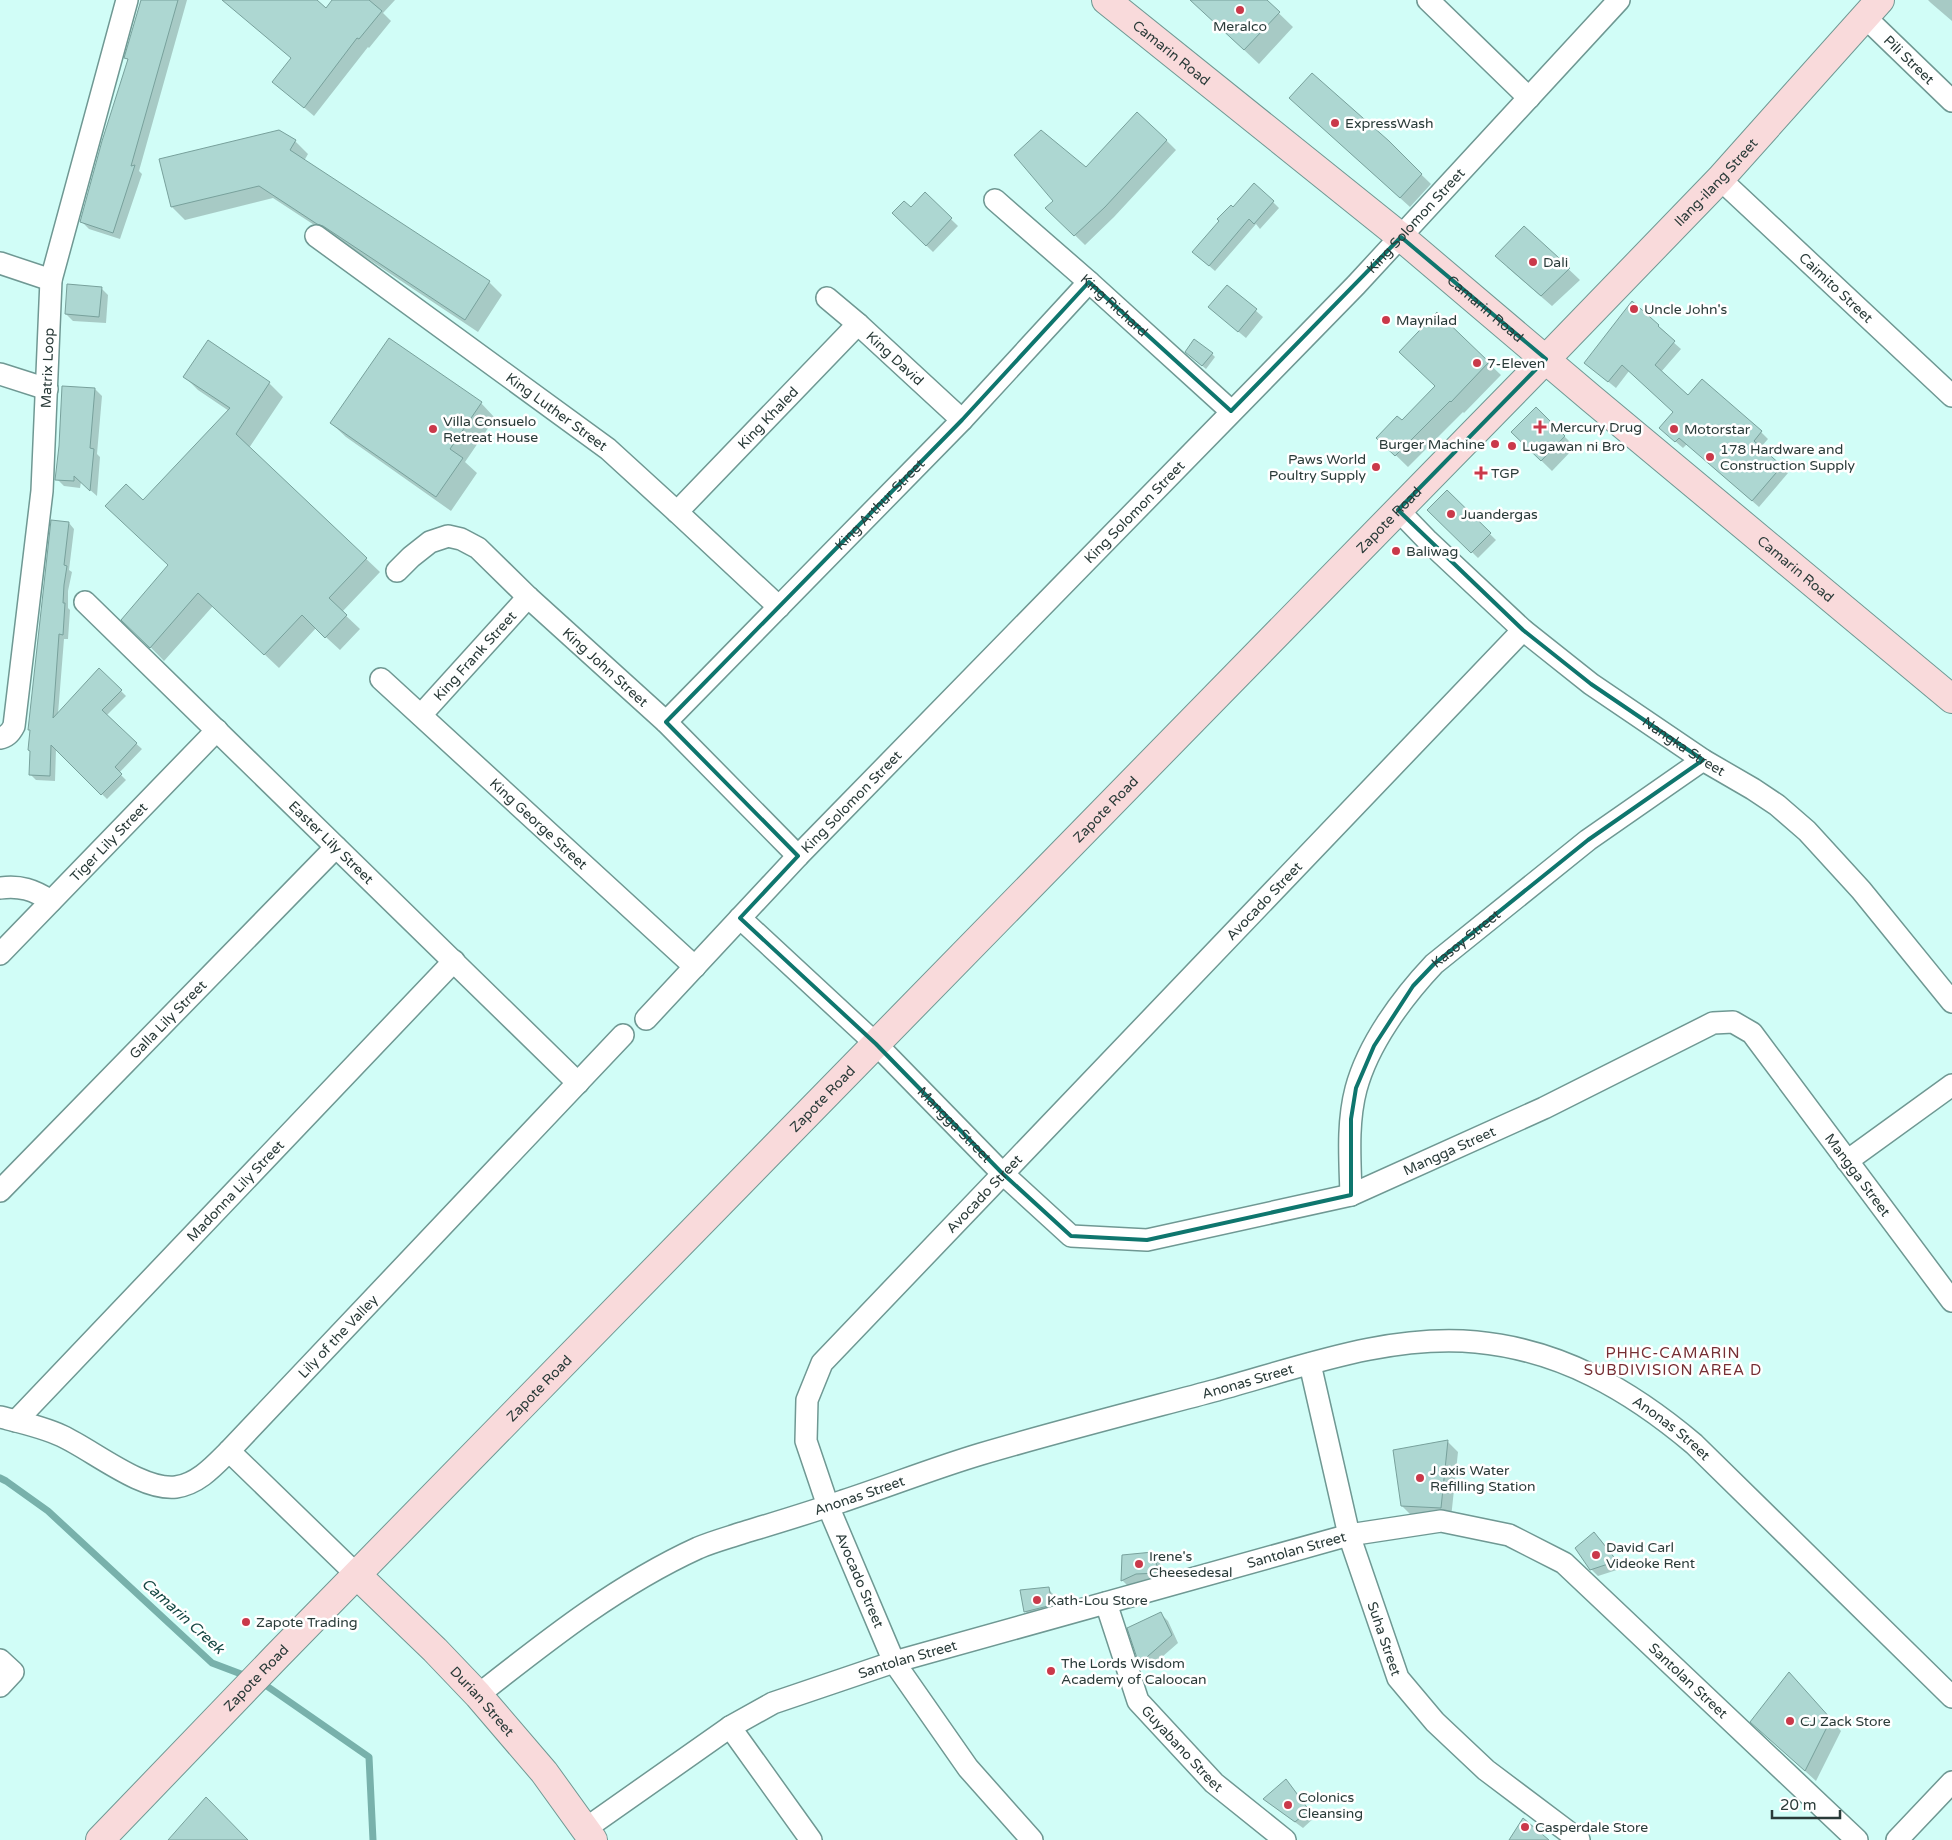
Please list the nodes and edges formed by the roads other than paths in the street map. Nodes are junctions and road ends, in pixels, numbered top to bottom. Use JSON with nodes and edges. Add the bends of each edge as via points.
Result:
{"nodes":[{"id":1,"x":127,"y":0,"type":"edge"},
{"id":2,"x":1106,"y":0,"type":"edge"},
{"id":3,"x":1428,"y":0,"type":"edge"},
{"id":4,"x":1619,"y":0,"type":"edge"},
{"id":5,"x":1873,"y":9,"type":"edge"},
{"id":6,"x":1529,"y":98,"type":"junction"},
{"id":7,"x":1952,"y":101,"type":"edge"},
{"id":8,"x":1720,"y":178,"type":"junction"},
{"id":9,"x":995,"y":200,"type":"dead end"},
{"id":10,"x":316,"y":236,"type":"dead end"},
{"id":11,"x":1401,"y":237,"type":"junction"},
{"id":12,"x":0,"y":263,"type":"edge"},
{"id":13,"x":51,"y":280,"type":"junction"},
{"id":14,"x":1089,"y":282,"type":"junction"},
{"id":15,"x":827,"y":298,"type":"dead end"},
{"id":16,"x":858,"y":324,"type":"junction"},
{"id":17,"x":1546,"y":359,"type":"junction"},
{"id":18,"x":0,"y":374,"type":"edge"},
{"id":19,"x":46,"y":390,"type":"junction"},
{"id":20,"x":1952,"y":396,"type":"edge"},
{"id":21,"x":1231,"y":411,"type":"junction"},
{"id":22,"x":962,"y":420,"type":"junction"},
{"id":23,"x":1398,"y":510,"type":"junction"},
{"id":24,"x":677,"y":512,"type":"junction"},
{"id":25,"x":397,"y":571,"type":"dead end"},
{"id":26,"x":528,"y":597,"type":"junction"},
{"id":27,"x":84,"y":602,"type":"dead end"},
{"id":28,"x":779,"y":607,"type":"junction"},
{"id":29,"x":1523,"y":630,"type":"junction"},
{"id":30,"x":381,"y":680,"type":"dead end"},
{"id":31,"x":1952,"y":699,"type":"edge"},
{"id":32,"x":421,"y":715,"type":"junction"},
{"id":33,"x":666,"y":722,"type":"junction"},
{"id":34,"x":217,"y":730,"type":"junction"},
{"id":35,"x":0,"y":738,"type":"edge"},
{"id":36,"x":1703,"y":760,"type":"junction"},
{"id":37,"x":336,"y":847,"type":"junction"},
{"id":38,"x":798,"y":856,"type":"junction"},
{"id":39,"x":0,"y":888,"type":"edge"},
{"id":40,"x":51,"y":901,"type":"junction"},
{"id":41,"x":740,"y":918,"type":"junction"},
{"id":42,"x":0,"y":954,"type":"edge"},
{"id":43,"x":454,"y":961,"type":"junction"},
{"id":44,"x":695,"y":967,"type":"junction"},
{"id":45,"x":1952,"y":1002,"type":"edge"},
{"id":46,"x":646,"y":1019,"type":"dead end"},
{"id":47,"x":623,"y":1035,"type":"dead end"},
{"id":48,"x":876,"y":1044,"type":"junction"},
{"id":49,"x":578,"y":1082,"type":"junction"},
{"id":50,"x":1952,"y":1085,"type":"edge"},
{"id":51,"x":1847,"y":1161,"type":"junction"},
{"id":52,"x":1002,"y":1173,"type":"junction"},
{"id":53,"x":0,"y":1191,"type":"edge"},
{"id":54,"x":1352,"y":1195,"type":"junction"},
{"id":55,"x":1952,"y":1300,"type":"edge"},
{"id":56,"x":1310,"y":1364,"type":"junction"},
{"id":57,"x":8,"y":1419,"type":"edge"},
{"id":58,"x":229,"y":1451,"type":"junction"},
{"id":59,"x":828,"y":1506,"type":"junction"},
{"id":60,"x":1350,"y":1535,"type":"junction"},
{"id":61,"x":357,"y":1575,"type":"junction"},
{"id":62,"x":1106,"y":1603,"type":"junction"},
{"id":63,"x":894,"y":1662,"type":"junction"},
{"id":64,"x":478,"y":1695,"type":"junction"},
{"id":65,"x":1952,"y":1697,"type":"edge"},
{"id":66,"x":730,"y":1727,"type":"junction"},
{"id":67,"x":1952,"y":1782,"type":"edge"},
{"id":68,"x":589,"y":1834,"type":"edge"},
{"id":69,"x":100,"y":1840,"type":"edge"},
{"id":70,"x":811,"y":1840,"type":"edge"},
{"id":71,"x":1032,"y":1840,"type":"edge"},
{"id":72,"x":1285,"y":1840,"type":"edge"},
{"id":73,"x":1579,"y":1840,"type":"edge"},
{"id":74,"x":1858,"y":1840,"type":"edge"},
{"id":75,"x":1897,"y":1840,"type":"edge"}],
"edges":[{"from":1,"to":13,"type":"street","name":"Matrix Loop"},
{"from":2,"to":11,"type":"main road","name":"Camarin Road"},
{"from":3,"to":6,"type":"street"},
{"from":4,"to":6,"type":"street","name":"King Solomon Street"},
{"from":5,"to":7,"type":"street","name":"Pili Street"},
{"from":5,"to":8,"type":"main road","name":"Ilang-ilang Street"},
{"from":6,"to":11,"type":"street","name":"King Solomon Street"},
{"from":8,"to":17,"type":"main road","name":"Ilang-ilang Street"},
{"from":8,"to":20,"type":"street","name":"Caimito Street"},
{"from":9,"to":14,"type":"street","name":"King Richard"},
{"from":10,"to":24,"type":"street","name":"King Luther Street","via":[[608,449]]},
{"from":11,"to":17,"type":"main road","name":"Camarin Road"},
{"from":11,"to":21,"type":"street","name":"King Solomon Street"},
{"from":12,"to":13,"type":"street"},
{"from":13,"to":19,"type":"street","name":"Matrix Loop"},
{"from":14,"to":21,"type":"street","name":"King Richard"},
{"from":14,"to":22,"type":"street","name":"King Arthur Street"},
{"from":15,"to":16,"type":"street","name":"King David"},
{"from":16,"to":22,"type":"street","name":"King David"},
{"from":16,"to":24,"type":"street","name":"King Khaled"},
{"from":17,"to":23,"type":"main road","name":"Zapote Road"},
{"from":17,"to":31,"type":"main road","name":"Camarin Road"},
{"from":18,"to":19,"type":"street"},
{"from":19,"to":35,"type":"street","name":"Matrix Loop","via":[[42,491],[14,726],[10,733]]},
{"from":21,"to":38,"type":"street","name":"King Solomon Street"},
{"from":22,"to":28,"type":"street","name":"King Arthur Street"},
{"from":23,"to":29,"type":"street","name":"Nangka Street"},
{"from":23,"to":48,"type":"main road","name":"Zapote Road"},
{"from":24,"to":28,"type":"street","name":"King Luther Street"},
{"from":25,"to":26,"type":"street","name":"King John Street","via":[[430,542],[448,536],[478,548]]},
{"from":26,"to":32,"type":"street","name":"King Frank Street"},
{"from":26,"to":33,"type":"street","name":"King John Street"},
{"from":27,"to":34,"type":"street","name":"Easter Lily Street"},
{"from":28,"to":33,"type":"street","name":"King Arthur Street"},
{"from":29,"to":36,"type":"street","name":"Nangka Street","via":[[1591,684]]},
{"from":29,"to":52,"type":"street","name":"Avocado Street"},
{"from":30,"to":32,"type":"street","name":"King George Street"},
{"from":32,"to":44,"type":"street","name":"King George Street"},
{"from":33,"to":38,"type":"street","name":"King John Street"},
{"from":34,"to":37,"type":"street","name":"Easter Lily Street"},
{"from":34,"to":40,"type":"street","name":"Tiger Lily Street"},
{"from":36,"to":45,"type":"street","name":"Nangka Street","via":[[1777,805],[1807,831],[1861,890]]},
{"from":36,"to":54,"type":"street","name":"Kasoy Street","via":[[1588,840],[1441,959],[1414,986],[1374,1046],[1356,1088],[1351,1119]]},
{"from":37,"to":43,"type":"street","name":"Easter Lily Street"},
{"from":37,"to":53,"type":"street","name":"Galla Lily Street"},
{"from":38,"to":41,"type":"street","name":"King Solomon Street"},
{"from":39,"to":40,"type":"street","via":[[23,887]]},
{"from":40,"to":42,"type":"street","name":"Tiger Lily Street"},
{"from":41,"to":44,"type":"street","name":"King Solomon Street"},
{"from":41,"to":48,"type":"street","name":"Mangga Street"},
{"from":43,"to":49,"type":"street","name":"Easter Lily Street"},
{"from":43,"to":57,"type":"street","name":"Madonna Lily Street"},
{"from":44,"to":46,"type":"street","name":"King Solomon Street"},
{"from":47,"to":49,"type":"street","name":"Lily of the Valley"},
{"from":48,"to":52,"type":"street","name":"Mangga Street"},
{"from":48,"to":61,"type":"main road","name":"Zapote Road"},
{"from":49,"to":58,"type":"street","name":"Lily of the Valley"},
{"from":50,"to":51,"type":"street"},
{"from":51,"to":54,"type":"street","name":"Mangga Street","via":[[1752,1033],[1733,1022],[1712,1023],[1544,1108]]},
{"from":51,"to":55,"type":"street","name":"Mangga Street"},
{"from":52,"to":54,"type":"street","name":"Mangga Street","via":[[1071,1236],[1147,1240]]},
{"from":52,"to":59,"type":"street","name":"Avocado Street","via":[[822,1363],[807,1400],[806,1441]]},
{"from":56,"to":59,"type":"street","name":"Anonas Street","via":[[979,1455]]},
{"from":56,"to":60,"type":"street","name":"Suha Street"},
{"from":56,"to":65,"type":"street","name":"Anonas Street","via":[[1369,1348],[1472,1342],[1540,1354],[1605,1381],[1638,1400],[1694,1444]]},
{"from":57,"to":58,"type":"street","name":"Lily of the Valley","via":[[61,1435],[138,1479],[158,1486],[177,1487],[196,1480]]},
{"from":58,"to":61,"type":"street"},
{"from":59,"to":63,"type":"street","name":"Avocado Street"},
{"from":59,"to":64,"type":"street","name":"Anonas Street","via":[[700,1547],[629,1583]]},
{"from":60,"to":62,"type":"street","name":"Santolan Street"},
{"from":60,"to":73,"type":"street","name":"Suha Street","via":[[1398,1678],[1435,1722],[1486,1770]]},
{"from":60,"to":74,"type":"street","name":"Santolan Street","via":[[1441,1521],[1509,1535],[1564,1563]]},
{"from":61,"to":64,"type":"main road","name":"Durian Street"},
{"from":61,"to":69,"type":"main road","name":"Zapote Road"},
{"from":62,"to":63,"type":"street","name":"Santolan Street"},
{"from":62,"to":72,"type":"street","name":"Guyabano Street","via":[[1138,1701],[1214,1783]]},
{"from":63,"to":66,"type":"street","name":"Santolan Street","via":[[773,1703]]},
{"from":63,"to":71,"type":"street","name":"Avocado Street","via":[[968,1768]]},
{"from":64,"to":68,"type":"main road","name":"Durian Street","via":[[544,1772]]},
{"from":66,"to":68,"type":"street","name":"Santolan Street"},
{"from":66,"to":70,"type":"street"},
{"from":67,"to":75,"type":"street"}]}
